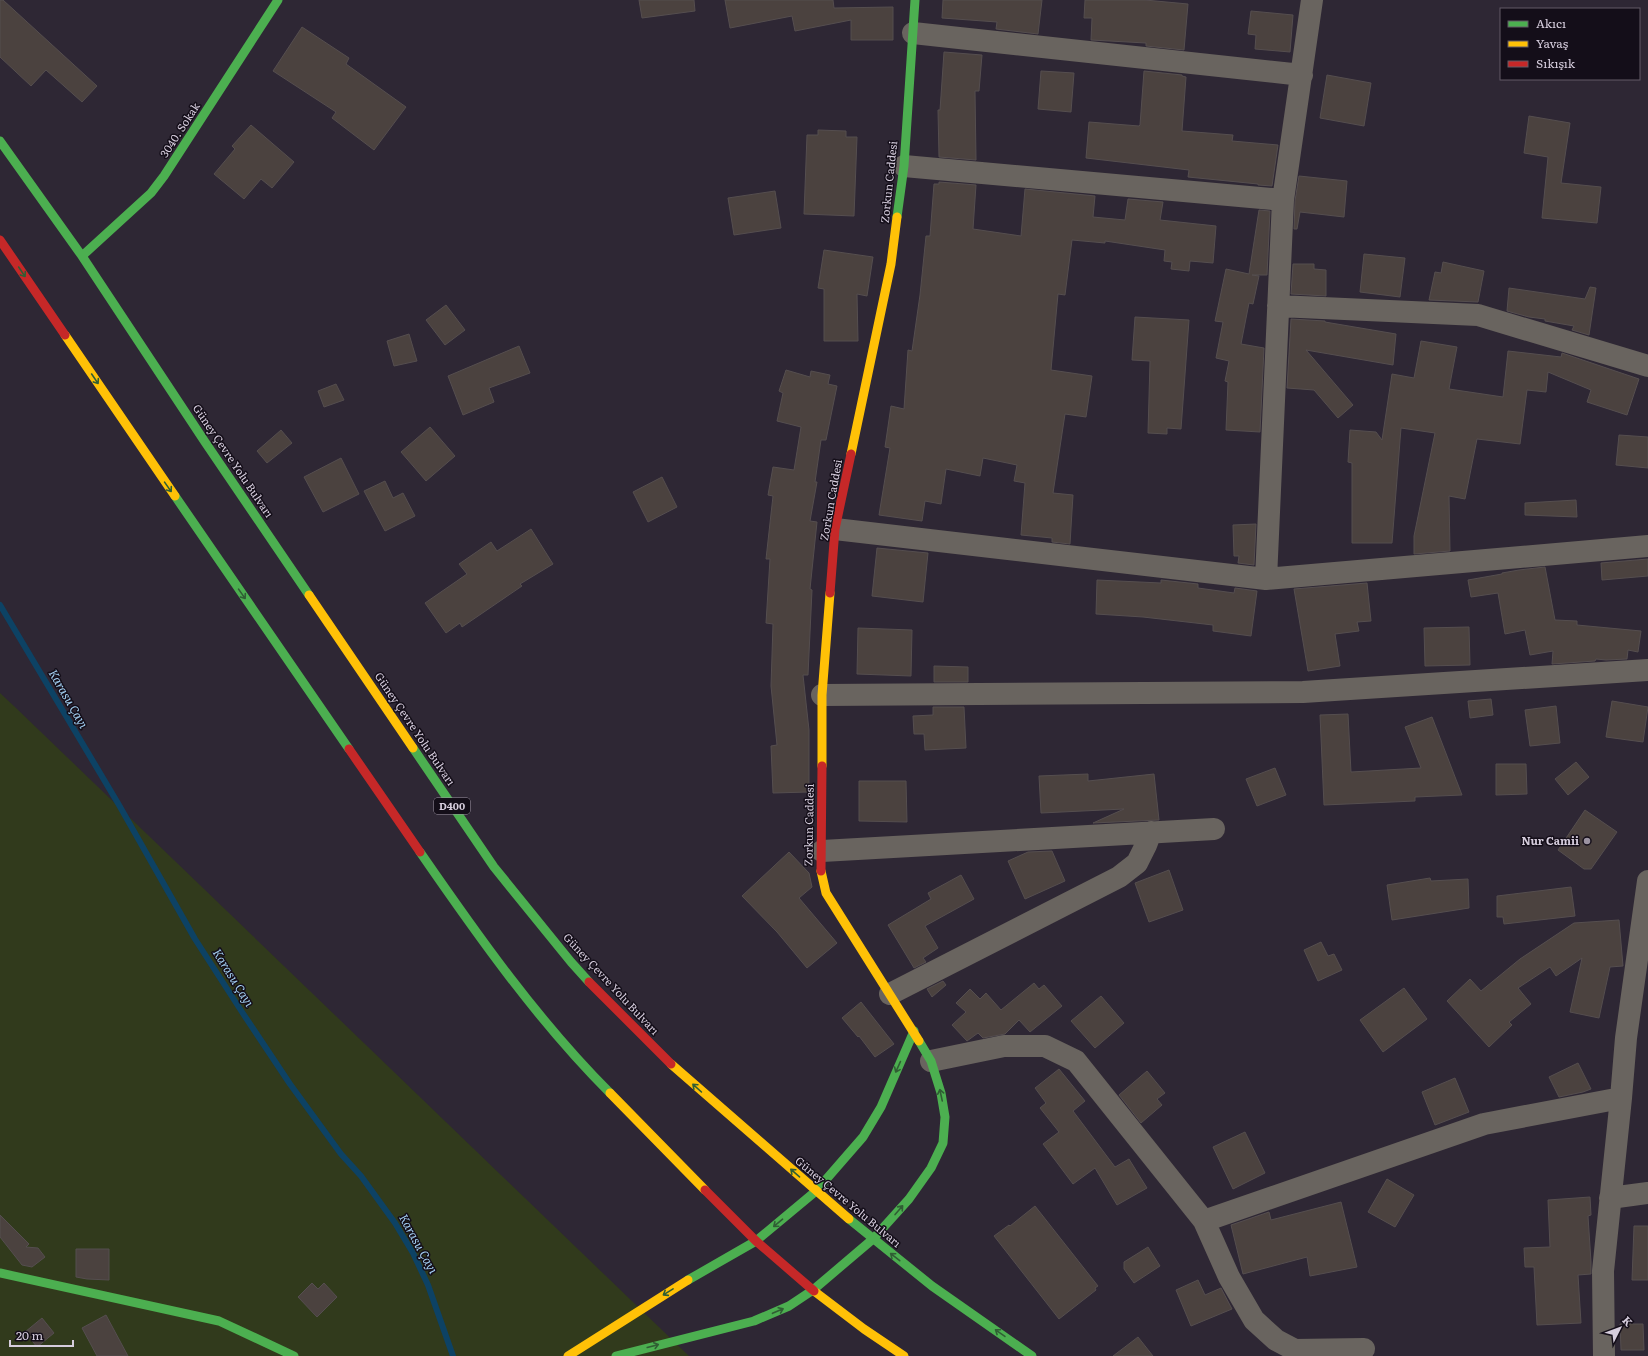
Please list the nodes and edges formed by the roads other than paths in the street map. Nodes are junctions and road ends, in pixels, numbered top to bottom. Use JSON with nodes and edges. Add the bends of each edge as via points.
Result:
{"nodes":[{"id":1,"x":278,"y":0,"type":"edge"},
{"id":2,"x":915,"y":0,"type":"edge"},
{"id":3,"x":1312,"y":0,"type":"edge"},
{"id":4,"x":913,"y":33,"type":"junction"},
{"id":5,"x":1302,"y":75,"type":"junction"},
{"id":6,"x":0,"y":141,"type":"edge"},
{"id":7,"x":904,"y":166,"type":"junction"},
{"id":8,"x":1284,"y":200,"type":"junction"},
{"id":9,"x":0,"y":240,"type":"edge"},
{"id":10,"x":82,"y":256,"type":"junction"},
{"id":11,"x":1278,"y":306,"type":"junction"},
{"id":12,"x":1648,"y":366,"type":"edge"},
{"id":13,"x":836,"y":529,"type":"junction"},
{"id":14,"x":1648,"y":546,"type":"edge"},
{"id":15,"x":1266,"y":579,"type":"junction"},
{"id":16,"x":1648,"y":670,"type":"edge"},
{"id":17,"x":822,"y":695,"type":"junction"},
{"id":18,"x":1214,"y":829,"type":"dead end"},
{"id":19,"x":1151,"y":832,"type":"junction"},
{"id":20,"x":822,"y":851,"type":"junction"},
{"id":21,"x":1648,"y":881,"type":"edge"},
{"id":22,"x":890,"y":994,"type":"junction"},
{"id":23,"x":914,"y":1031,"type":"junction"},
{"id":24,"x":931,"y":1060,"type":"junction"},
{"id":25,"x":1622,"y":1098,"type":"junction"},
{"id":26,"x":816,"y":1191,"type":"junction"},
{"id":27,"x":1648,"y":1193,"type":"edge"},
{"id":28,"x":1610,"y":1198,"type":"junction"},
{"id":29,"x":1204,"y":1221,"type":"junction"},
{"id":30,"x":873,"y":1239,"type":"junction"},
{"id":31,"x":756,"y":1241,"type":"junction"},
{"id":32,"x":0,"y":1272,"type":"edge"},
{"id":33,"x":813,"y":1290,"type":"junction"},
{"id":34,"x":1364,"y":1349,"type":"dead end"},
{"id":35,"x":294,"y":1356,"type":"edge"},
{"id":36,"x":568,"y":1356,"type":"edge"},
{"id":37,"x":616,"y":1356,"type":"edge"},
{"id":38,"x":904,"y":1356,"type":"edge"},
{"id":39,"x":1032,"y":1356,"type":"edge"},
{"id":40,"x":1604,"y":1356,"type":"edge"}],
"edges":[{"from":1,"to":10,"type":"main road","name":"3040. Sokak","via":[[164,176],[146,198]]},
{"from":2,"to":4,"type":"main road","name":"Zorkun Caddesi"},
{"from":3,"to":5,"type":"street"},
{"from":4,"to":5,"type":"street"},
{"from":4,"to":7,"type":"main road","name":"Zorkun Caddesi"},
{"from":5,"to":8,"type":"street"},
{"from":6,"to":10,"type":"main road","name":"Güney Çevre Yolu Bulvarı","number":"D400"},
{"from":7,"to":8,"type":"street"},
{"from":7,"to":13,"type":"main road","name":"Zorkun Caddesi","via":[[891,264]]},
{"from":8,"to":11,"type":"street"},
{"from":9,"to":31,"type":"main road","one_way":true,"via":[[435,874],[518,988],[586,1070]]},
{"from":26,"to":10,"type":"main road","name":"Güney Çevre Yolu Bulvarı","number":"D400","one_way":true,"via":[[671,1064],[616,1011],[571,962],[498,873]]},
{"from":11,"to":12,"type":"street","via":[[1478,315]]},
{"from":11,"to":15,"type":"street"},
{"from":13,"to":15,"type":"street"},
{"from":13,"to":17,"type":"main road","name":"Zorkun Caddesi"},
{"from":14,"to":15,"type":"street"},
{"from":16,"to":17,"type":"street","via":[[1303,692]]},
{"from":17,"to":20,"type":"main road","name":"Zorkun Caddesi"},
{"from":18,"to":19,"type":"street"},
{"from":19,"to":20,"type":"street"},
{"from":19,"to":22,"type":"street","via":[[1137,863],[1120,877]]},
{"from":20,"to":22,"type":"main road","name":"Zorkun Caddesi","via":[[821,872],[826,893]]},
{"from":21,"to":25,"type":"street","via":[[1626,1038]]},
{"from":22,"to":23,"type":"main road","name":"Zorkun Caddesi"},
{"from":23,"to":24,"type":"main road","name":"Zorkun Caddesi"},
{"from":23,"to":26,"type":"main road","one_way":true,"via":[[882,1108],[863,1137]]},
{"from":24,"to":29,"type":"street","via":[[1004,1046],[1045,1046],[1076,1061]]},
{"from":30,"to":24,"type":"main road","name":"Zorkun Caddesi","one_way":true,"via":[[931,1168],[943,1143],[946,1117]]},
{"from":25,"to":28,"type":"street"},
{"from":25,"to":29,"type":"street","via":[[1484,1124]]},
{"from":26,"to":30,"type":"main road","name":"Güney Çevre Yolu Bulvarı","number":"D400"},
{"from":26,"to":31,"type":"main road","one_way":true},
{"from":27,"to":28,"type":"street"},
{"from":28,"to":40,"type":"street","via":[[1603,1271]]},
{"from":29,"to":34,"type":"street","via":[[1229,1276],[1254,1320],[1276,1340],[1295,1350]]},
{"from":30,"to":33,"type":"main road","name":"Zorkun Caddesi"},
{"from":39,"to":30,"type":"main road","name":"Güney Çevre Yolu Bulvarı","number":"D400","one_way":true,"via":[[932,1286]]},
{"from":31,"to":33,"type":"main road"},
{"from":31,"to":36,"type":"main road","one_way":true,"via":[[698,1274]]},
{"from":32,"to":35,"type":"main road","via":[[219,1321]]},
{"from":37,"to":33,"type":"main road","name":"Zorkun Caddesi","one_way":true,"via":[[754,1321],[789,1306]]},
{"from":33,"to":38,"type":"main road"}]}
